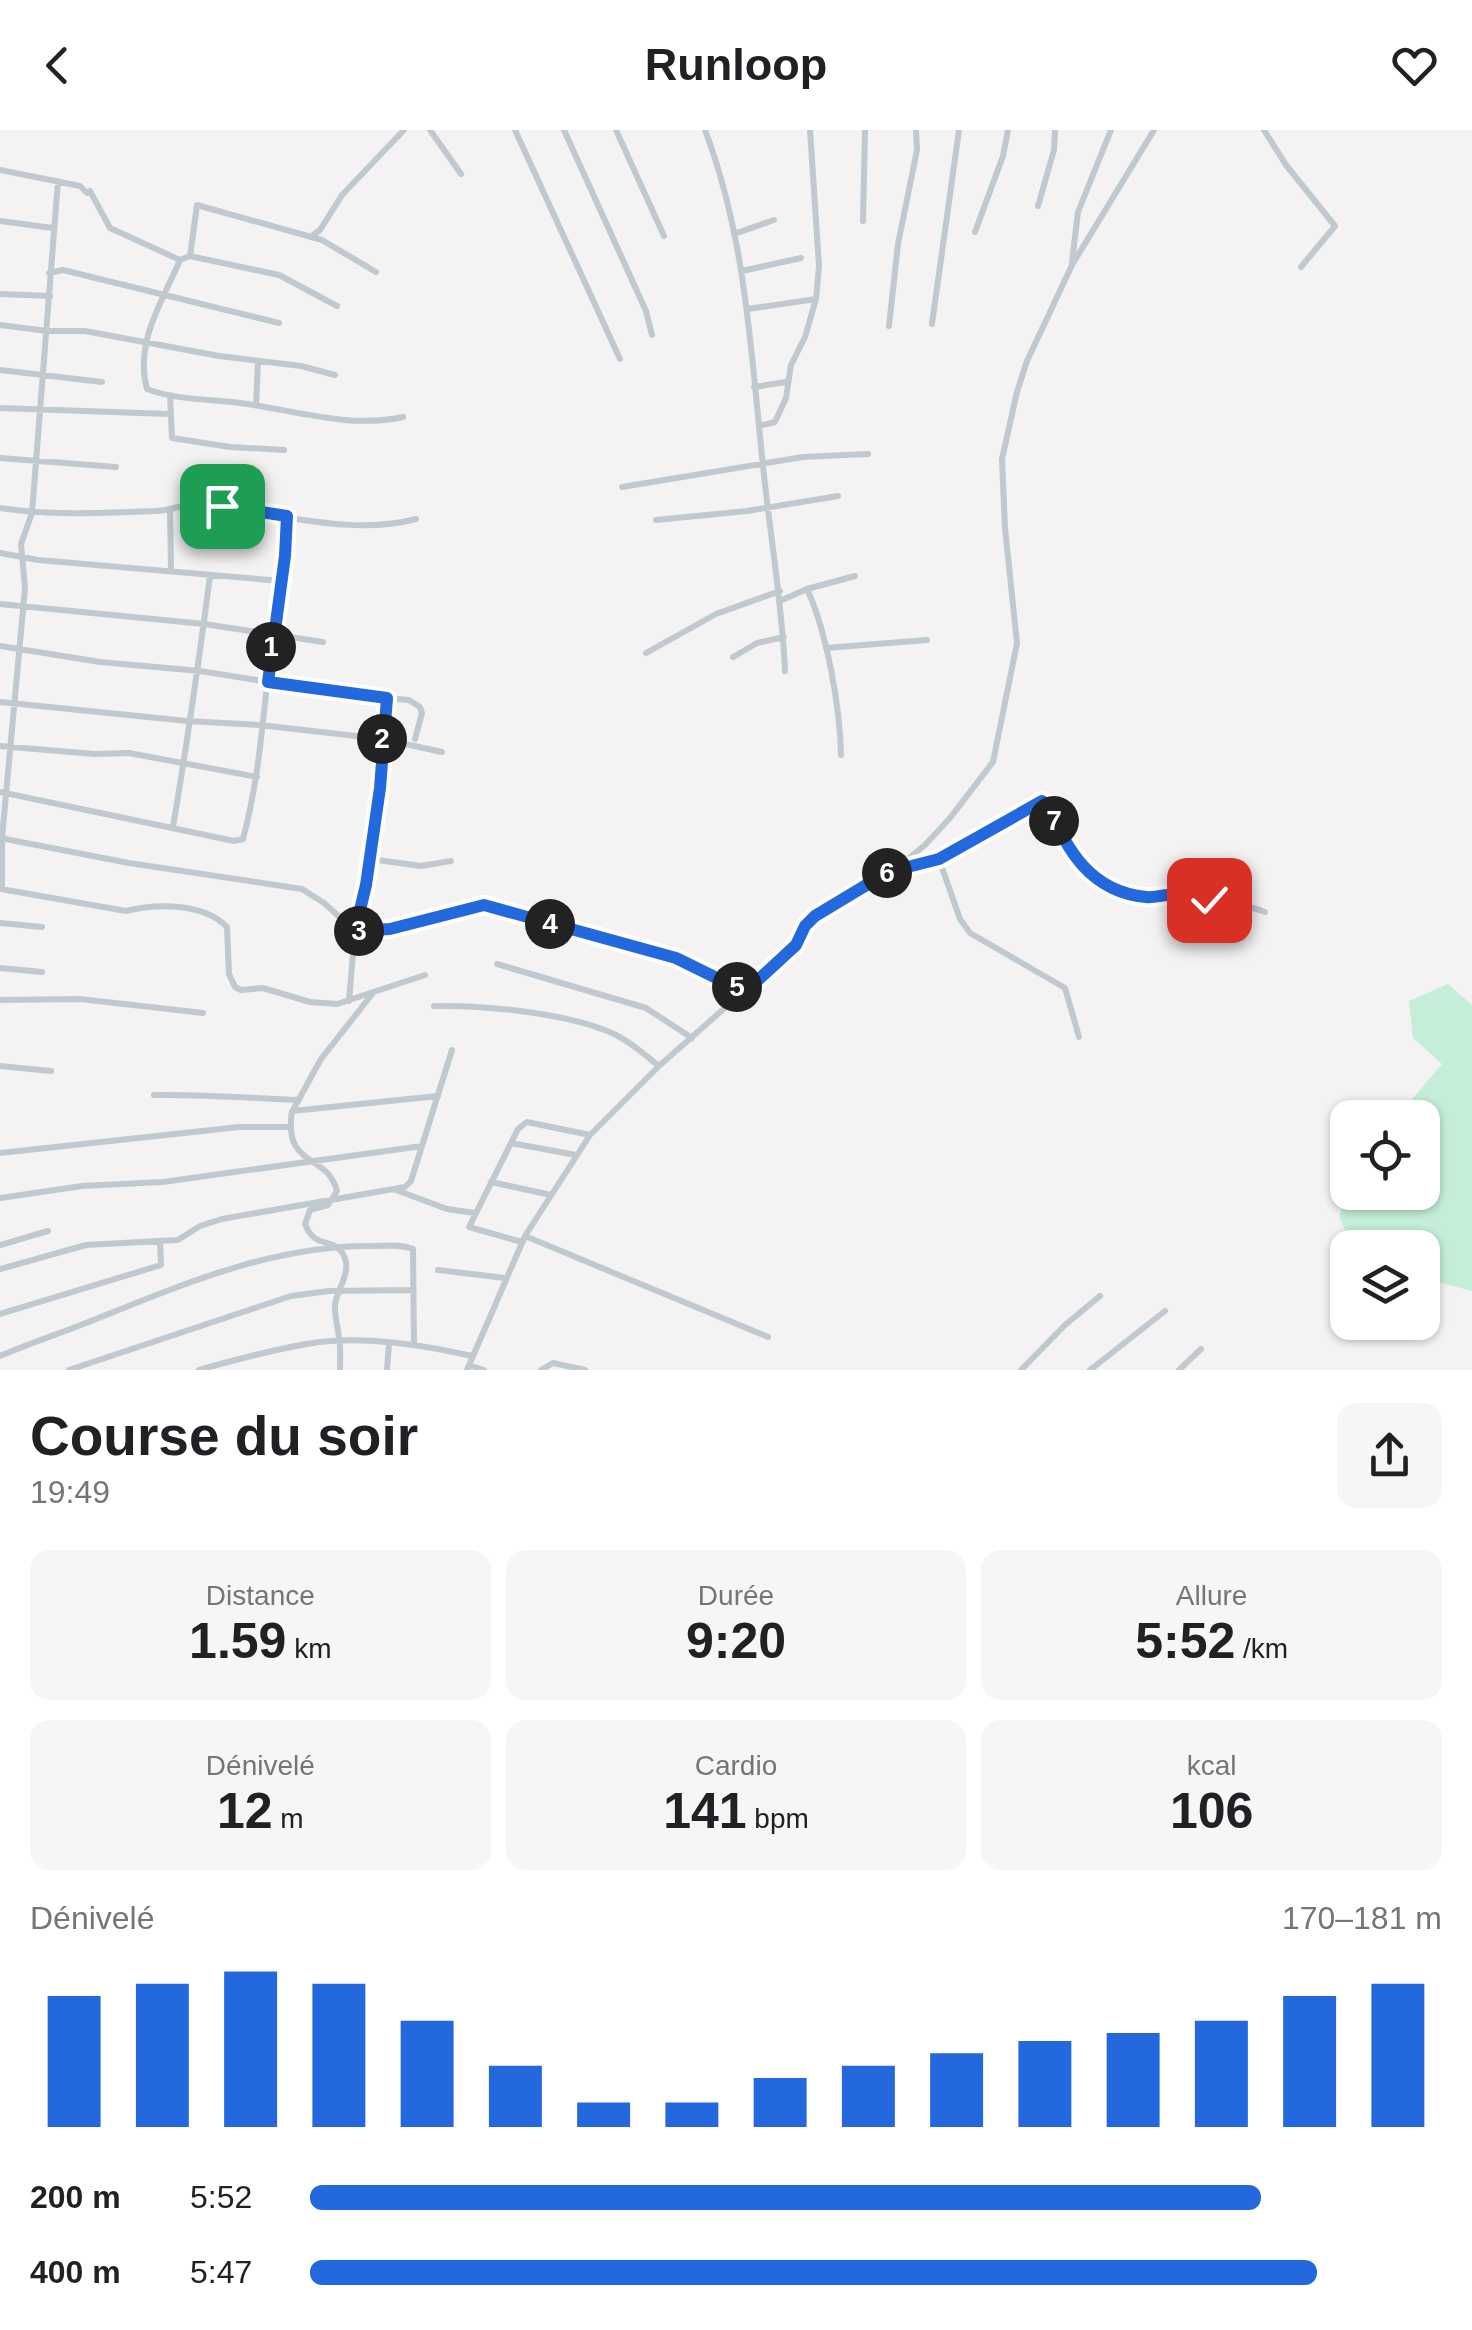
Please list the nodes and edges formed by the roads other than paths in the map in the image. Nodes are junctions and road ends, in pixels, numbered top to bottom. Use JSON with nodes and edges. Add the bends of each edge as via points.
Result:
{"nodes":[{"id":1,"x":404,"y":130,"type":"edge"},
{"id":2,"x":430,"y":130,"type":"edge"},
{"id":3,"x":515,"y":130,"type":"edge"},
{"id":4,"x":564,"y":130,"type":"edge"},
{"id":5,"x":616,"y":130,"type":"edge"},
{"id":6,"x":705,"y":130,"type":"edge"},
{"id":7,"x":810,"y":130,"type":"edge"},
{"id":8,"x":865,"y":130,"type":"edge"},
{"id":9,"x":916,"y":130,"type":"edge"},
{"id":10,"x":959,"y":130,"type":"edge"},
{"id":11,"x":1008,"y":130,"type":"edge"},
{"id":12,"x":1055,"y":130,"type":"edge"},
{"id":13,"x":1111,"y":130,"type":"edge"},
{"id":14,"x":1154,"y":130,"type":"edge"},
{"id":15,"x":1264,"y":130,"type":"edge"},
{"id":16,"x":0,"y":170,"type":"edge"},
{"id":17,"x":462,"y":174,"type":"dead end"},
{"id":18,"x":58,"y":181,"type":"junction"},
{"id":19,"x":1038,"y":206,"type":"dead end"},
{"id":20,"x":774,"y":220,"type":"dead end"},
{"id":21,"x":0,"y":221,"type":"edge"},
{"id":22,"x":864,"y":221,"type":"dead end"},
{"id":23,"x":54,"y":228,"type":"junction"},
{"id":24,"x":974,"y":232,"type":"dead end"},
{"id":25,"x":734,"y":234,"type":"junction"},
{"id":26,"x":664,"y":236,"type":"dead end"},
{"id":27,"x":310,"y":237,"type":"junction"},
{"id":28,"x":190,"y":256,"type":"junction"},
{"id":29,"x":802,"y":258,"type":"dead end"},
{"id":30,"x":180,"y":260,"type":"junction"},
{"id":31,"x":1072,"y":266,"type":"junction"},
{"id":32,"x":1300,"y":267,"type":"dead end"},
{"id":33,"x":742,"y":271,"type":"junction"},
{"id":34,"x":376,"y":272,"type":"dead end"},
{"id":35,"x":49,"y":273,"type":"junction"},
{"id":36,"x":0,"y":294,"type":"edge"},
{"id":37,"x":50,"y":296,"type":"junction"},
{"id":38,"x":164,"y":297,"type":"junction"},
{"id":39,"x":816,"y":299,"type":"junction"},
{"id":40,"x":336,"y":306,"type":"dead end"},
{"id":41,"x":748,"y":309,"type":"junction"},
{"id":42,"x":279,"y":323,"type":"dead end"},
{"id":43,"x":932,"y":324,"type":"dead end"},
{"id":44,"x":0,"y":325,"type":"edge"},
{"id":45,"x":889,"y":326,"type":"dead end"},
{"id":46,"x":47,"y":331,"type":"junction"},
{"id":47,"x":652,"y":335,"type":"dead end"},
{"id":48,"x":147,"y":342,"type":"junction"},
{"id":49,"x":620,"y":359,"type":"dead end"},
{"id":50,"x":258,"y":362,"type":"junction"},
{"id":51,"x":0,"y":370,"type":"edge"},
{"id":52,"x":41,"y":375,"type":"junction"},
{"id":53,"x":335,"y":375,"type":"dead end"},
{"id":54,"x":102,"y":382,"type":"dead end"},
{"id":55,"x":786,"y":382,"type":"junction"},
{"id":56,"x":754,"y":387,"type":"junction"},
{"id":57,"x":170,"y":395,"type":"junction"},
{"id":58,"x":256,"y":405,"type":"junction"},
{"id":59,"x":0,"y":408,"type":"edge"},
{"id":60,"x":38,"y":411,"type":"junction"},
{"id":61,"x":168,"y":414,"type":"junction"},
{"id":62,"x":403,"y":417,"type":"dead end"},
{"id":63,"x":759,"y":426,"type":"junction"},
{"id":64,"x":284,"y":450,"type":"dead end"},
{"id":65,"x":868,"y":454,"type":"dead end"},
{"id":66,"x":0,"y":458,"type":"edge"},
{"id":67,"x":34,"y":462,"type":"junction"},
{"id":68,"x":762,"y":462,"type":"junction"},
{"id":69,"x":116,"y":467,"type":"dead end"},
{"id":70,"x":622,"y":487,"type":"dead end"},
{"id":71,"x":838,"y":496,"type":"dead end"},
{"id":72,"x":767,"y":507,"type":"junction"},
{"id":73,"x":0,"y":508,"type":"edge"},
{"id":74,"x":170,"y":510,"type":"junction"},
{"id":75,"x":32,"y":513,"type":"junction"},
{"id":76,"x":287,"y":516,"type":"junction"},
{"id":77,"x":416,"y":519,"type":"dead end"},
{"id":78,"x":656,"y":520,"type":"dead end"},
{"id":79,"x":0,"y":553,"type":"edge"},
{"id":80,"x":22,"y":556,"type":"junction"},
{"id":81,"x":171,"y":572,"type":"junction"},
{"id":82,"x":210,"y":576,"type":"junction"},
{"id":83,"x":855,"y":576,"type":"dead end"},
{"id":84,"x":281,"y":581,"type":"junction"},
{"id":85,"x":807,"y":589,"type":"junction"},
{"id":86,"x":780,"y":591,"type":"junction"},
{"id":87,"x":782,"y":600,"type":"junction"},
{"id":88,"x":0,"y":604,"type":"edge"},
{"id":89,"x":22,"y":607,"type":"junction"},
{"id":90,"x":204,"y":624,"type":"junction"},
{"id":91,"x":273,"y":634,"type":"junction"},
{"id":92,"x":784,"y":637,"type":"junction"},
{"id":93,"x":927,"y":640,"type":"dead end"},
{"id":94,"x":323,"y":642,"type":"dead end"},
{"id":95,"x":0,"y":646,"type":"edge"},
{"id":96,"x":21,"y":647,"type":"junction"},
{"id":97,"x":826,"y":648,"type":"junction"},
{"id":98,"x":646,"y":654,"type":"dead end"},
{"id":99,"x":732,"y":656,"type":"dead end"},
{"id":100,"x":200,"y":670,"type":"junction"},
{"id":101,"x":785,"y":671,"type":"dead end"},
{"id":102,"x":268,"y":682,"type":"junction"},
{"id":103,"x":387,"y":698,"type":"junction"},
{"id":104,"x":0,"y":702,"type":"edge"},
{"id":105,"x":16,"y":703,"type":"junction"},
{"id":106,"x":187,"y":721,"type":"junction"},
{"id":107,"x":260,"y":725,"type":"junction"},
{"id":108,"x":382,"y":739,"type":"junction"},
{"id":109,"x":415,"y":739,"type":"dead end"},
{"id":110,"x":0,"y":746,"type":"edge"},
{"id":111,"x":10,"y":748,"type":"junction"},
{"id":112,"x":442,"y":752,"type":"dead end"},
{"id":113,"x":841,"y":755,"type":"dead end"},
{"id":114,"x":183,"y":764,"type":"junction"},
{"id":115,"x":257,"y":777,"type":"junction"},
{"id":116,"x":3,"y":792,"type":"edge"},
{"id":117,"x":173,"y":827,"type":"junction"},
{"id":118,"x":1,"y":838,"type":"edge"},
{"id":119,"x":370,"y":859,"type":"junction"},
{"id":120,"x":939,"y":859,"type":"junction"},
{"id":121,"x":451,"y":861,"type":"dead end"},
{"id":122,"x":888,"y":872,"type":"junction"},
{"id":123,"x":1,"y":889,"type":"edge"},
{"id":124,"x":1265,"y":912,"type":"dead end"},
{"id":125,"x":0,"y":923,"type":"edge"},
{"id":126,"x":42,"y":927,"type":"dead end"},
{"id":127,"x":355,"y":931,"type":"junction"},
{"id":128,"x":497,"y":964,"type":"dead end"},
{"id":129,"x":0,"y":968,"type":"edge"},
{"id":130,"x":42,"y":972,"type":"dead end"},
{"id":131,"x":425,"y":975,"type":"dead end"},
{"id":132,"x":374,"y":992,"type":"junction"},
{"id":133,"x":745,"y":992,"type":"junction"},
{"id":134,"x":0,"y":1000,"type":"edge"},
{"id":135,"x":348,"y":1001,"type":"junction"},
{"id":136,"x":434,"y":1006,"type":"dead end"},
{"id":137,"x":203,"y":1013,"type":"dead end"},
{"id":138,"x":692,"y":1038,"type":"junction"},
{"id":139,"x":1079,"y":1038,"type":"dead end"},
{"id":140,"x":452,"y":1050,"type":"dead end"},
{"id":141,"x":0,"y":1066,"type":"edge"},
{"id":142,"x":660,"y":1066,"type":"junction"},
{"id":143,"x":51,"y":1070,"type":"dead end"},
{"id":144,"x":154,"y":1096,"type":"dead end"},
{"id":145,"x":438,"y":1096,"type":"junction"},
{"id":146,"x":299,"y":1100,"type":"junction"},
{"id":147,"x":292,"y":1111,"type":"junction"},
{"id":148,"x":290,"y":1127,"type":"junction"},
{"id":149,"x":590,"y":1135,"type":"junction"},
{"id":150,"x":510,"y":1143,"type":"junction"},
{"id":151,"x":422,"y":1146,"type":"junction"},
{"id":152,"x":0,"y":1153,"type":"edge"},
{"id":153,"x":576,"y":1155,"type":"junction"},
{"id":154,"x":307,"y":1160,"type":"junction"},
{"id":155,"x":491,"y":1182,"type":"junction"},
{"id":156,"x":395,"y":1190,"type":"junction"},
{"id":157,"x":550,"y":1195,"type":"junction"},
{"id":158,"x":0,"y":1198,"type":"edge"},
{"id":159,"x":333,"y":1200,"type":"junction"},
{"id":160,"x":475,"y":1213,"type":"junction"},
{"id":161,"x":48,"y":1231,"type":"dead end"},
{"id":162,"x":523,"y":1239,"type":"junction"},
{"id":163,"x":160,"y":1242,"type":"junction"},
{"id":164,"x":0,"y":1245,"type":"edge"},
{"id":165,"x":336,"y":1247,"type":"junction"},
{"id":166,"x":0,"y":1268,"type":"edge"},
{"id":167,"x":438,"y":1270,"type":"dead end"},
{"id":168,"x":505,"y":1278,"type":"junction"},
{"id":169,"x":413,"y":1290,"type":"junction"},
{"id":170,"x":340,"y":1292,"type":"junction"},
{"id":171,"x":1100,"y":1296,"type":"dead end"},
{"id":172,"x":1165,"y":1311,"type":"dead end"},
{"id":173,"x":0,"y":1314,"type":"edge"},
{"id":174,"x":768,"y":1337,"type":"dead end"},
{"id":175,"x":340,"y":1341,"type":"junction"},
{"id":176,"x":390,"y":1343,"type":"junction"},
{"id":177,"x":414,"y":1346,"type":"junction"},
{"id":178,"x":1201,"y":1349,"type":"dead end"},
{"id":179,"x":0,"y":1356,"type":"edge"},
{"id":180,"x":472,"y":1356,"type":"junction"},
{"id":181,"x":468,"y":1368,"type":"edge"},
{"id":182,"x":69,"y":1370,"type":"edge"},
{"id":183,"x":199,"y":1370,"type":"edge"},
{"id":184,"x":340,"y":1370,"type":"edge"},
{"id":185,"x":387,"y":1370,"type":"edge"},
{"id":186,"x":484,"y":1370,"type":"edge"},
{"id":187,"x":541,"y":1370,"type":"edge"},
{"id":188,"x":585,"y":1370,"type":"edge"},
{"id":189,"x":1021,"y":1370,"type":"edge"},
{"id":190,"x":1090,"y":1370,"type":"edge"},
{"id":191,"x":1179,"y":1370,"type":"edge"}],
"edges":[{"from":1,"to":27,"type":"street"},
{"from":2,"to":17,"type":"street"},
{"from":3,"to":49,"type":"street"},
{"from":4,"to":47,"type":"street"},
{"from":5,"to":26,"type":"street"},
{"from":6,"to":25,"type":"street"},
{"from":7,"to":39,"type":"street"},
{"from":8,"to":22,"type":"street"},
{"from":9,"to":45,"type":"street"},
{"from":10,"to":43,"type":"street"},
{"from":11,"to":24,"type":"street"},
{"from":12,"to":19,"type":"street"},
{"from":13,"to":31,"type":"street","via":[[1078,212]]},
{"from":14,"to":31,"type":"street"},
{"from":15,"to":32,"type":"street","via":[[1335,226]]},
{"from":16,"to":18,"type":"street"},
{"from":18,"to":23,"type":"street"},
{"from":18,"to":30,"type":"street","via":[[90,190],[115,232]]},
{"from":20,"to":25,"type":"street"},
{"from":21,"to":23,"type":"street"},
{"from":23,"to":35,"type":"street"},
{"from":25,"to":33,"type":"street"},
{"from":27,"to":28,"type":"street","via":[[197,206]]},
{"from":27,"to":34,"type":"street"},
{"from":28,"to":30,"type":"street"},
{"from":28,"to":40,"type":"street","via":[[279,275]]},
{"from":29,"to":33,"type":"street"},
{"from":30,"to":38,"type":"street"},
{"from":31,"to":122,"type":"street","via":[[1027,361],[1002,460],[1017,625],[997,750],[950,818]]},
{"from":33,"to":41,"type":"street"},
{"from":35,"to":37,"type":"street"},
{"from":35,"to":38,"type":"street","via":[[63,270]]},
{"from":36,"to":37,"type":"street"},
{"from":37,"to":46,"type":"street"},
{"from":38,"to":42,"type":"street"},
{"from":38,"to":48,"type":"street"},
{"from":39,"to":41,"type":"street"},
{"from":39,"to":55,"type":"street"},
{"from":41,"to":56,"type":"street"},
{"from":44,"to":46,"type":"street"},
{"from":46,"to":48,"type":"street"},
{"from":46,"to":52,"type":"street"},
{"from":48,"to":50,"type":"street"},
{"from":48,"to":57,"type":"street","via":[[146,386]]},
{"from":50,"to":53,"type":"street"},
{"from":50,"to":58,"type":"street"},
{"from":51,"to":52,"type":"street"},
{"from":52,"to":54,"type":"street"},
{"from":52,"to":60,"type":"street"},
{"from":55,"to":56,"type":"street"},
{"from":55,"to":63,"type":"street","via":[[777,418]]},
{"from":56,"to":63,"type":"street"},
{"from":57,"to":58,"type":"street"},
{"from":57,"to":61,"type":"street"},
{"from":58,"to":62,"type":"street","via":[[352,422]]},
{"from":59,"to":60,"type":"street"},
{"from":60,"to":61,"type":"street"},
{"from":60,"to":67,"type":"street"},
{"from":61,"to":64,"type":"street","via":[[172,438]]},
{"from":63,"to":68,"type":"street"},
{"from":65,"to":68,"type":"street"},
{"from":66,"to":67,"type":"street"},
{"from":67,"to":69,"type":"street"},
{"from":67,"to":75,"type":"street"},
{"from":68,"to":70,"type":"street"},
{"from":68,"to":72,"type":"street"},
{"from":71,"to":72,"type":"street"},
{"from":72,"to":78,"type":"street"},
{"from":72,"to":86,"type":"street"},
{"from":73,"to":75,"type":"street"},
{"from":74,"to":75,"type":"street"},
{"from":74,"to":76,"type":"street","via":[[222,506]]},
{"from":74,"to":81,"type":"street"},
{"from":75,"to":80,"type":"street"},
{"from":76,"to":77,"type":"street","via":[[380,527]]},
{"from":76,"to":84,"type":"street"},
{"from":79,"to":80,"type":"street"},
{"from":80,"to":81,"type":"street"},
{"from":80,"to":89,"type":"street"},
{"from":81,"to":82,"type":"street"},
{"from":82,"to":84,"type":"street"},
{"from":82,"to":90,"type":"street"},
{"from":83,"to":85,"type":"street"},
{"from":84,"to":91,"type":"street"},
{"from":85,"to":87,"type":"street"},
{"from":85,"to":97,"type":"street"},
{"from":86,"to":87,"type":"street"},
{"from":86,"to":98,"type":"street","via":[[716,614]]},
{"from":87,"to":92,"type":"street"},
{"from":88,"to":89,"type":"street"},
{"from":89,"to":90,"type":"street"},
{"from":89,"to":96,"type":"street"},
{"from":90,"to":91,"type":"street"},
{"from":90,"to":100,"type":"street"},
{"from":91,"to":94,"type":"street"},
{"from":91,"to":102,"type":"street"},
{"from":92,"to":99,"type":"street"},
{"from":92,"to":101,"type":"street"},
{"from":93,"to":97,"type":"street"},
{"from":95,"to":96,"type":"street"},
{"from":96,"to":100,"type":"street"},
{"from":96,"to":105,"type":"street"},
{"from":97,"to":113,"type":"street"},
{"from":100,"to":102,"type":"street"},
{"from":100,"to":106,"type":"street"},
{"from":102,"to":103,"type":"street"},
{"from":102,"to":107,"type":"street"},
{"from":103,"to":108,"type":"street"},
{"from":103,"to":109,"type":"street","via":[[420,707]]},
{"from":104,"to":105,"type":"street"},
{"from":105,"to":106,"type":"street"},
{"from":105,"to":111,"type":"street"},
{"from":106,"to":107,"type":"street"},
{"from":106,"to":114,"type":"street"},
{"from":107,"to":108,"type":"street"},
{"from":107,"to":115,"type":"street"},
{"from":108,"to":112,"type":"street"},
{"from":108,"to":119,"type":"street"},
{"from":110,"to":111,"type":"street"},
{"from":111,"to":114,"type":"street","via":[[129,753]]},
{"from":111,"to":116,"type":"street"},
{"from":114,"to":115,"type":"street"},
{"from":114,"to":117,"type":"street"},
{"from":115,"to":117,"type":"street","via":[[243,839]]},
{"from":116,"to":117,"type":"street"},
{"from":116,"to":118,"type":"street"},
{"from":118,"to":123,"type":"street"},
{"from":118,"to":127,"type":"street","via":[[302,890]]},
{"from":119,"to":121,"type":"street","via":[[420,866]]},
{"from":119,"to":127,"type":"street"},
{"from":120,"to":122,"type":"street"},
{"from":120,"to":124,"type":"street","via":[[1045,801],[1076,859],[1112,889],[1147,898],[1237,901]]},
{"from":120,"to":139,"type":"street","via":[[970,933],[1065,988]]},
{"from":122,"to":133,"type":"street","via":[[809,921],[796,945]]},
{"from":123,"to":135,"type":"street","via":[[126,911],[181,907],[206,914],[227,927],[235,988],[328,1004]]},
{"from":125,"to":126,"type":"street"},
{"from":127,"to":133,"type":"street","via":[[484,905],[676,958]]},
{"from":127,"to":135,"type":"street"},
{"from":128,"to":138,"type":"street","via":[[646,1008]]},
{"from":129,"to":130,"type":"street"},
{"from":131,"to":132,"type":"street"},
{"from":132,"to":135,"type":"street"},
{"from":132,"to":146,"type":"street","via":[[321,1059]]},
{"from":133,"to":138,"type":"street"},
{"from":134,"to":137,"type":"street","via":[[80,998]]},
{"from":136,"to":142,"type":"street","via":[[482,1005],[598,1028]]},
{"from":138,"to":142,"type":"street"},
{"from":140,"to":145,"type":"street"},
{"from":141,"to":143,"type":"street"},
{"from":142,"to":149,"type":"street"},
{"from":144,"to":146,"type":"street"},
{"from":145,"to":147,"type":"street"},
{"from":145,"to":151,"type":"street"},
{"from":146,"to":147,"type":"street"},
{"from":147,"to":148,"type":"street"},
{"from":148,"to":152,"type":"street"},
{"from":148,"to":154,"type":"street"},
{"from":149,"to":150,"type":"street","via":[[528,1122]]},
{"from":149,"to":153,"type":"street"},
{"from":150,"to":153,"type":"street"},
{"from":150,"to":155,"type":"street"},
{"from":151,"to":154,"type":"street"},
{"from":151,"to":156,"type":"street","via":[[411,1181]]},
{"from":153,"to":157,"type":"street"},
{"from":154,"to":158,"type":"street"},
{"from":154,"to":159,"type":"street","via":[[335,1182]]},
{"from":155,"to":157,"type":"street"},
{"from":155,"to":160,"type":"street"},
{"from":156,"to":159,"type":"street"},
{"from":156,"to":160,"type":"street"},
{"from":157,"to":162,"type":"street"},
{"from":159,"to":163,"type":"street","via":[[222,1219]]},
{"from":159,"to":165,"type":"street","via":[[310,1210],[304,1224],[318,1242]]},
{"from":160,"to":162,"type":"street","via":[[471,1230]]},
{"from":161,"to":164,"type":"street"},
{"from":162,"to":168,"type":"street"},
{"from":162,"to":174,"type":"street"},
{"from":163,"to":166,"type":"street","via":[[86,1245]]},
{"from":163,"to":173,"type":"street","via":[[161,1265]]},
{"from":165,"to":169,"type":"street","via":[[412,1249]]},
{"from":165,"to":170,"type":"street","via":[[346,1266]]},
{"from":165,"to":179,"type":"street","via":[[207,1276]]},
{"from":167,"to":168,"type":"street"},
{"from":168,"to":180,"type":"street"},
{"from":169,"to":170,"type":"street"},
{"from":169,"to":177,"type":"street"},
{"from":170,"to":175,"type":"street"},
{"from":170,"to":182,"type":"street","via":[[291,1296]]},
{"from":171,"to":189,"type":"street"},
{"from":172,"to":190,"type":"street"},
{"from":175,"to":176,"type":"street"},
{"from":175,"to":183,"type":"street"},
{"from":175,"to":184,"type":"street"},
{"from":176,"to":177,"type":"street"},
{"from":176,"to":185,"type":"street"},
{"from":177,"to":180,"type":"street"},
{"from":178,"to":191,"type":"street"},
{"from":180,"to":181,"type":"street"},
{"from":181,"to":186,"type":"street"},
{"from":187,"to":188,"type":"street","via":[[554,1363]]}]}
